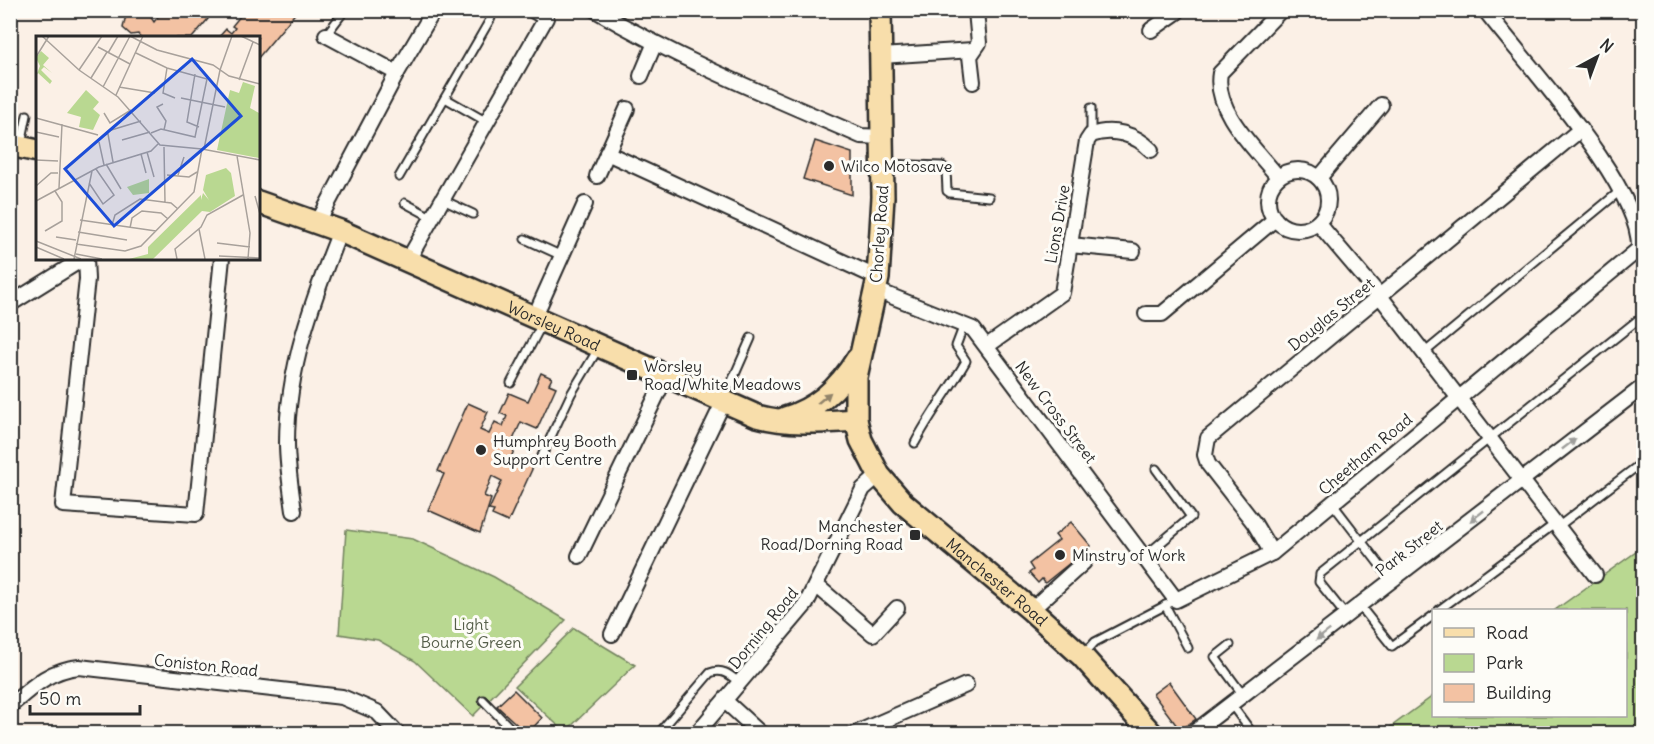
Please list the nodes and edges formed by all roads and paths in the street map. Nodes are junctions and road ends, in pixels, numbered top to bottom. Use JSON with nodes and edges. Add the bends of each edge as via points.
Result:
{"nodes":[{"id":1,"x":345,"y":10,"type":"edge"},
{"id":2,"x":488,"y":10,"type":"edge"},
{"id":3,"x":532,"y":10,"type":"edge"},
{"id":4,"x":595,"y":10,"type":"edge"},
{"id":5,"x":880,"y":10,"type":"edge"},
{"id":6,"x":1281,"y":10,"type":"edge"},
{"id":7,"x":1485,"y":10,"type":"edge"},
{"id":8,"x":976,"y":11,"type":"edge"},
{"id":9,"x":1177,"y":12,"type":"edge"},
{"id":10,"x":431,"y":16,"type":"edge"},
{"id":11,"x":1160,"y":16,"type":"edge"},
{"id":12,"x":1152,"y":30,"type":"dead end"},
{"id":13,"x":326,"y":35,"type":"joint"},
{"id":14,"x":654,"y":45,"type":"junction"},
{"id":15,"x":973,"y":50,"type":"junction"},
{"id":16,"x":881,"y":56,"type":"junction"},
{"id":17,"x":397,"y":73,"type":"junction"},
{"id":18,"x":641,"y":76,"type":"dead end"},
{"id":19,"x":973,"y":82,"type":"dead end"},
{"id":20,"x":445,"y":98,"type":"junction"},
{"id":21,"x":1381,"y":105,"type":"dead end"},
{"id":22,"x":1091,"y":108,"type":"dead end"},
{"id":23,"x":627,"y":109,"type":"dead end"},
{"id":24,"x":27,"y":115,"type":"dead end"},
{"id":25,"x":488,"y":122,"type":"junction"},
{"id":26,"x":1581,"y":129,"type":"junction"},
{"id":27,"x":1091,"y":135,"type":"junction"},
{"id":28,"x":882,"y":137,"type":"junction"},
{"id":29,"x":23,"y":147,"type":"edge"},
{"id":30,"x":1151,"y":150,"type":"dead end"},
{"id":31,"x":607,"y":153,"type":"junction"},
{"id":32,"x":883,"y":165,"type":"junction"},
{"id":33,"x":597,"y":176,"type":"dead end"},
{"id":34,"x":399,"y":177,"type":"dead end"},
{"id":35,"x":1278,"y":177,"type":"junction"},
{"id":36,"x":1319,"y":178,"type":"junction"},
{"id":37,"x":1620,"y":191,"type":"junction"},
{"id":38,"x":989,"y":197,"type":"dead end"},
{"id":39,"x":443,"y":200,"type":"junction"},
{"id":40,"x":405,"y":202,"type":"dead end"},
{"id":41,"x":260,"y":203,"type":"edge"},
{"id":42,"x":585,"y":204,"type":"dead end"},
{"id":43,"x":473,"y":214,"type":"dead end"},
{"id":44,"x":433,"y":218,"type":"junction"},
{"id":45,"x":1275,"y":219,"type":"junction"},
{"id":46,"x":318,"y":222,"type":"junction"},
{"id":47,"x":1318,"y":223,"type":"junction"},
{"id":48,"x":340,"y":231,"type":"junction"},
{"id":49,"x":525,"y":239,"type":"dead end"},
{"id":50,"x":1070,"y":245,"type":"junction"},
{"id":51,"x":1133,"y":251,"type":"dead end"},
{"id":52,"x":562,"y":256,"type":"junction"},
{"id":53,"x":82,"y":260,"type":"edge"},
{"id":54,"x":85,"y":260,"type":"edge"},
{"id":55,"x":222,"y":260,"type":"edge"},
{"id":56,"x":408,"y":260,"type":"junction"},
{"id":57,"x":877,"y":284,"type":"junction"},
{"id":58,"x":1380,"y":296,"type":"junction"},
{"id":59,"x":10,"y":304,"type":"edge"},
{"id":60,"x":1146,"y":314,"type":"dead end"},
{"id":61,"x":1644,"y":315,"type":"edge"},
{"id":62,"x":539,"y":320,"type":"junction"},
{"id":63,"x":964,"y":325,"type":"junction"},
{"id":64,"x":751,"y":338,"type":"dead end"},
{"id":65,"x":987,"y":346,"type":"junction"},
{"id":66,"x":600,"y":347,"type":"junction"},
{"id":67,"x":1424,"y":352,"type":"junction"},
{"id":68,"x":859,"y":356,"type":"junction"},
{"id":69,"x":666,"y":376,"type":"junction"},
{"id":70,"x":511,"y":383,"type":"dead end"},
{"id":71,"x":1644,"y":386,"type":"edge"},
{"id":72,"x":1459,"y":398,"type":"junction"},
{"id":73,"x":723,"y":403,"type":"junction"},
{"id":74,"x":856,"y":420,"type":"junction"},
{"id":75,"x":776,"y":421,"type":"junction"},
{"id":76,"x":1491,"y":437,"type":"junction"},
{"id":77,"x":915,"y":443,"type":"dead end"},
{"id":78,"x":540,"y":460,"type":"dead end"},
{"id":79,"x":1644,"y":461,"type":"edge"},
{"id":80,"x":1156,"y":469,"type":"dead end"},
{"id":81,"x":879,"y":475,"type":"junction"},
{"id":82,"x":1523,"y":480,"type":"junction"},
{"id":83,"x":1332,"y":503,"type":"junction"},
{"id":84,"x":294,"y":511,"type":"dead end"},
{"id":85,"x":1558,"y":524,"type":"junction"},
{"id":86,"x":1361,"y":541,"type":"junction"},
{"id":87,"x":1272,"y":553,"type":"junction"},
{"id":88,"x":579,"y":556,"type":"dead end"},
{"id":89,"x":1144,"y":557,"type":"junction"},
{"id":90,"x":1084,"y":562,"type":"dead end"},
{"id":91,"x":1595,"y":575,"type":"dead end"},
{"id":92,"x":1392,"y":581,"type":"junction"},
{"id":93,"x":816,"y":585,"type":"junction"},
{"id":94,"x":1170,"y":603,"type":"junction"},
{"id":95,"x":1360,"y":606,"type":"junction"},
{"id":96,"x":897,"y":608,"type":"dead end"},
{"id":97,"x":1440,"y":609,"type":"edge"},
{"id":98,"x":1031,"y":610,"type":"junction"},
{"id":99,"x":1347,"y":616,"type":"junction"},
{"id":100,"x":1432,"y":616,"type":"edge"},
{"id":101,"x":612,"y":634,"type":"dead end"},
{"id":102,"x":1230,"y":645,"type":"dead end"},
{"id":103,"x":1188,"y":648,"type":"dead end"},
{"id":104,"x":1082,"y":656,"type":"junction"},
{"id":105,"x":740,"y":683,"type":"junction"},
{"id":106,"x":966,"y":685,"type":"dead end"},
{"id":107,"x":1243,"y":695,"type":"junction"},
{"id":108,"x":483,"y":700,"type":"dead end"},
{"id":109,"x":725,"y":701,"type":"junction"},
{"id":110,"x":1231,"y":704,"type":"junction"},
{"id":111,"x":10,"y":706,"type":"edge"},
{"id":112,"x":398,"y":734,"type":"edge"},
{"id":113,"x":516,"y":734,"type":"edge"},
{"id":114,"x":657,"y":734,"type":"edge"},
{"id":115,"x":696,"y":734,"type":"edge"},
{"id":116,"x":761,"y":734,"type":"edge"},
{"id":117,"x":854,"y":734,"type":"edge"},
{"id":118,"x":1152,"y":734,"type":"edge"},
{"id":119,"x":1192,"y":734,"type":"edge"},
{"id":120,"x":1253,"y":734,"type":"edge"}],
"edges":[{"from":1,"to":13,"type":"lane"},
{"from":2,"to":20,"type":"lane","via":[[491,18]]},
{"from":3,"to":25,"type":"street","via":[[546,18]]},
{"from":4,"to":14,"type":"street"},
{"from":5,"to":16,"type":"main road","name":"Chorley Road"},
{"from":6,"to":35,"type":"street","via":[[1220,73],[1218,85],[1227,112]]},
{"from":7,"to":26,"type":"street"},
{"from":8,"to":15,"type":"street","via":[[979,43]]},
{"from":9,"to":11,"type":"street"},
{"from":10,"to":17,"type":"street"},
{"from":11,"to":12,"type":"street"},
{"from":13,"to":17,"type":"street"},
{"from":14,"to":18,"type":"street"},
{"from":14,"to":28,"type":"street","via":[[861,136]]},
{"from":15,"to":16,"type":"street"},
{"from":15,"to":19,"type":"street"},
{"from":16,"to":28,"type":"main road","name":"Chorley Road"},
{"from":17,"to":46,"type":"street"},
{"from":20,"to":25,"type":"lane"},
{"from":20,"to":34,"type":"lane"},
{"from":21,"to":36,"type":"street"},
{"from":22,"to":27,"type":"lane"},
{"from":23,"to":31,"type":"street"},
{"from":24,"to":29,"type":"lane"},
{"from":25,"to":39,"type":"street"},
{"from":26,"to":37,"type":"street"},
{"from":26,"to":58,"type":"street","name":"Douglas Street"},
{"from":27,"to":30,"type":"street","via":[[1112,132],[1133,136]]},
{"from":27,"to":50,"type":"street","name":"Lions Drive"},
{"from":28,"to":32,"type":"main road","name":"Chorley Road"},
{"from":31,"to":33,"type":"street"},
{"from":31,"to":57,"type":"street","name":"New Cross Street"},
{"from":32,"to":38,"type":"lane","via":[[942,166],[950,193]]},
{"from":32,"to":57,"type":"main road","name":"Chorley Road"},
{"from":35,"to":36,"type":"street","via":[[1303,170]]},
{"from":35,"to":45,"type":"street","via":[[1268,192]]},
{"from":36,"to":47,"type":"street","via":[[1328,195],[1328,206]]},
{"from":37,"to":67,"type":"lane"},
{"from":37,"to":72,"type":"street","name":"Cheetham Road","via":[[1639,231],[1640,249]]},
{"from":39,"to":43,"type":"lane"},
{"from":39,"to":44,"type":"street"},
{"from":40,"to":44,"type":"lane"},
{"from":41,"to":46,"type":"main road","name":"Worsley Road"},
{"from":42,"to":52,"type":"street"},
{"from":44,"to":56,"type":"street"},
{"from":45,"to":47,"type":"street","via":[[1300,230]]},
{"from":45,"to":60,"type":"street","via":[[1162,314]]},
{"from":46,"to":48,"type":"main road","name":"Worsley Road"},
{"from":47,"to":58,"type":"street"},
{"from":48,"to":56,"type":"main road","name":"Worsley Road"},
{"from":48,"to":84,"type":"street","via":[[295,359],[287,443]]},
{"from":49,"to":52,"type":"lane"},
{"from":50,"to":51,"type":"street"},
{"from":50,"to":65,"type":"street","name":"Lions Drive","via":[[1062,293]]},
{"from":52,"to":62,"type":"street"},
{"from":53,"to":59,"type":"street"},
{"from":54,"to":55,"type":"street","via":[[87,279],[63,505],[196,514]]},
{"from":56,"to":62,"type":"main road","name":"Worsley Road"},
{"from":57,"to":63,"type":"street","name":"New Cross Street"},
{"from":57,"to":68,"type":"main road","name":"Chorley Road"},
{"from":58,"to":67,"type":"street"},
{"from":58,"to":87,"type":"street","name":"Douglas Street","via":[[1208,438],[1208,464]]},
{"from":61,"to":76,"type":"lane"},
{"from":62,"to":66,"type":"main road","name":"Worsley Road"},
{"from":62,"to":70,"type":"lane"},
{"from":63,"to":65,"type":"street","name":"New Cross Street","via":[[973,329]]},
{"from":63,"to":77,"type":"lane","via":[[956,346],[966,361]]},
{"from":64,"to":73,"type":"lane"},
{"from":65,"to":89,"type":"street","name":"New Cross Street"},
{"from":66,"to":69,"type":"main road","name":"Worsley Road"},
{"from":66,"to":78,"type":"lane","via":[[570,394]]},
{"from":67,"to":72,"type":"street"},
{"from":68,"to":74,"type":"main road","name":"Chorley Road"},
{"from":75,"to":68,"type":"main road","one_way":true,"via":[[822,400],[843,380]]},
{"from":69,"to":73,"type":"main road","name":"Worsley Road"},
{"from":69,"to":88,"type":"street"},
{"from":82,"to":71,"type":"street","name":"Park Street","one_way":true},
{"from":72,"to":76,"type":"street"},
{"from":72,"to":83,"type":"street","name":"Cheetham Road"},
{"from":73,"to":75,"type":"main road","name":"Worsley Road"},
{"from":73,"to":101,"type":"street"},
{"from":74,"to":75,"type":"main road","name":"Worsley Road"},
{"from":74,"to":81,"type":"main road","name":"Manchester Road","via":[[861,440]]},
{"from":76,"to":82,"type":"street"},
{"from":76,"to":86,"type":"lane"},
{"from":79,"to":85,"type":"lane"},
{"from":80,"to":89,"type":"lane","via":[[1191,517]]},
{"from":81,"to":93,"type":"street","name":"Dorning Road","via":[[863,489]]},
{"from":81,"to":98,"type":"main road","name":"Manchester Road","via":[[903,502]]},
{"from":82,"to":85,"type":"street"},
{"from":82,"to":92,"type":"street","name":"Park Street","one_way":true},
{"from":83,"to":86,"type":"lane"},
{"from":83,"to":87,"type":"street","name":"Cheetham Road"},
{"from":85,"to":91,"type":"street"},
{"from":85,"to":97,"type":"lane"},
{"from":86,"to":92,"type":"lane"},
{"from":86,"to":99,"type":"lane","via":[[1318,578]]},
{"from":87,"to":94,"type":"street","name":"Cheetham Road"},
{"from":89,"to":94,"type":"street","name":"New Cross Street"},
{"from":90,"to":98,"type":"street"},
{"from":92,"to":95,"type":"street","name":"Park Street"},
{"from":93,"to":96,"type":"street","via":[[873,634]]},
{"from":93,"to":105,"type":"street","name":"Dorning Road","via":[[806,604]]},
{"from":94,"to":103,"type":"lane"},
{"from":94,"to":104,"type":"lane","name":"Cheetham Road","via":[[1095,642]]},
{"from":95,"to":99,"type":"street","name":"Park Street"},
{"from":95,"to":100,"type":"lane","via":[[1392,646]]},
{"from":98,"to":104,"type":"main road","name":"Manchester Road"},
{"from":99,"to":107,"type":"street","name":"Park Street","one_way":true},
{"from":102,"to":107,"type":"lane","via":[[1215,657]]},
{"from":104,"to":118,"type":"main road","name":"Manchester Road"},
{"from":105,"to":109,"type":"street","name":"Dorning Road"},
{"from":105,"to":114,"type":"lane","via":[[725,672],[710,673]]},
{"from":106,"to":117,"type":"street"},
{"from":107,"to":110,"type":"street","name":"Park Street"},
{"from":108,"to":113,"type":"lane"},
{"from":109,"to":115,"type":"street","name":"Dorning Road"},
{"from":109,"to":116,"type":"street"},
{"from":110,"to":119,"type":"street","name":"Park Street"},
{"from":110,"to":120,"type":"lane"},
{"from":111,"to":112,"type":"street","name":"Coniston Road","via":[[40,680],[60,670],[79,667],[342,697],[377,712]]}]}
